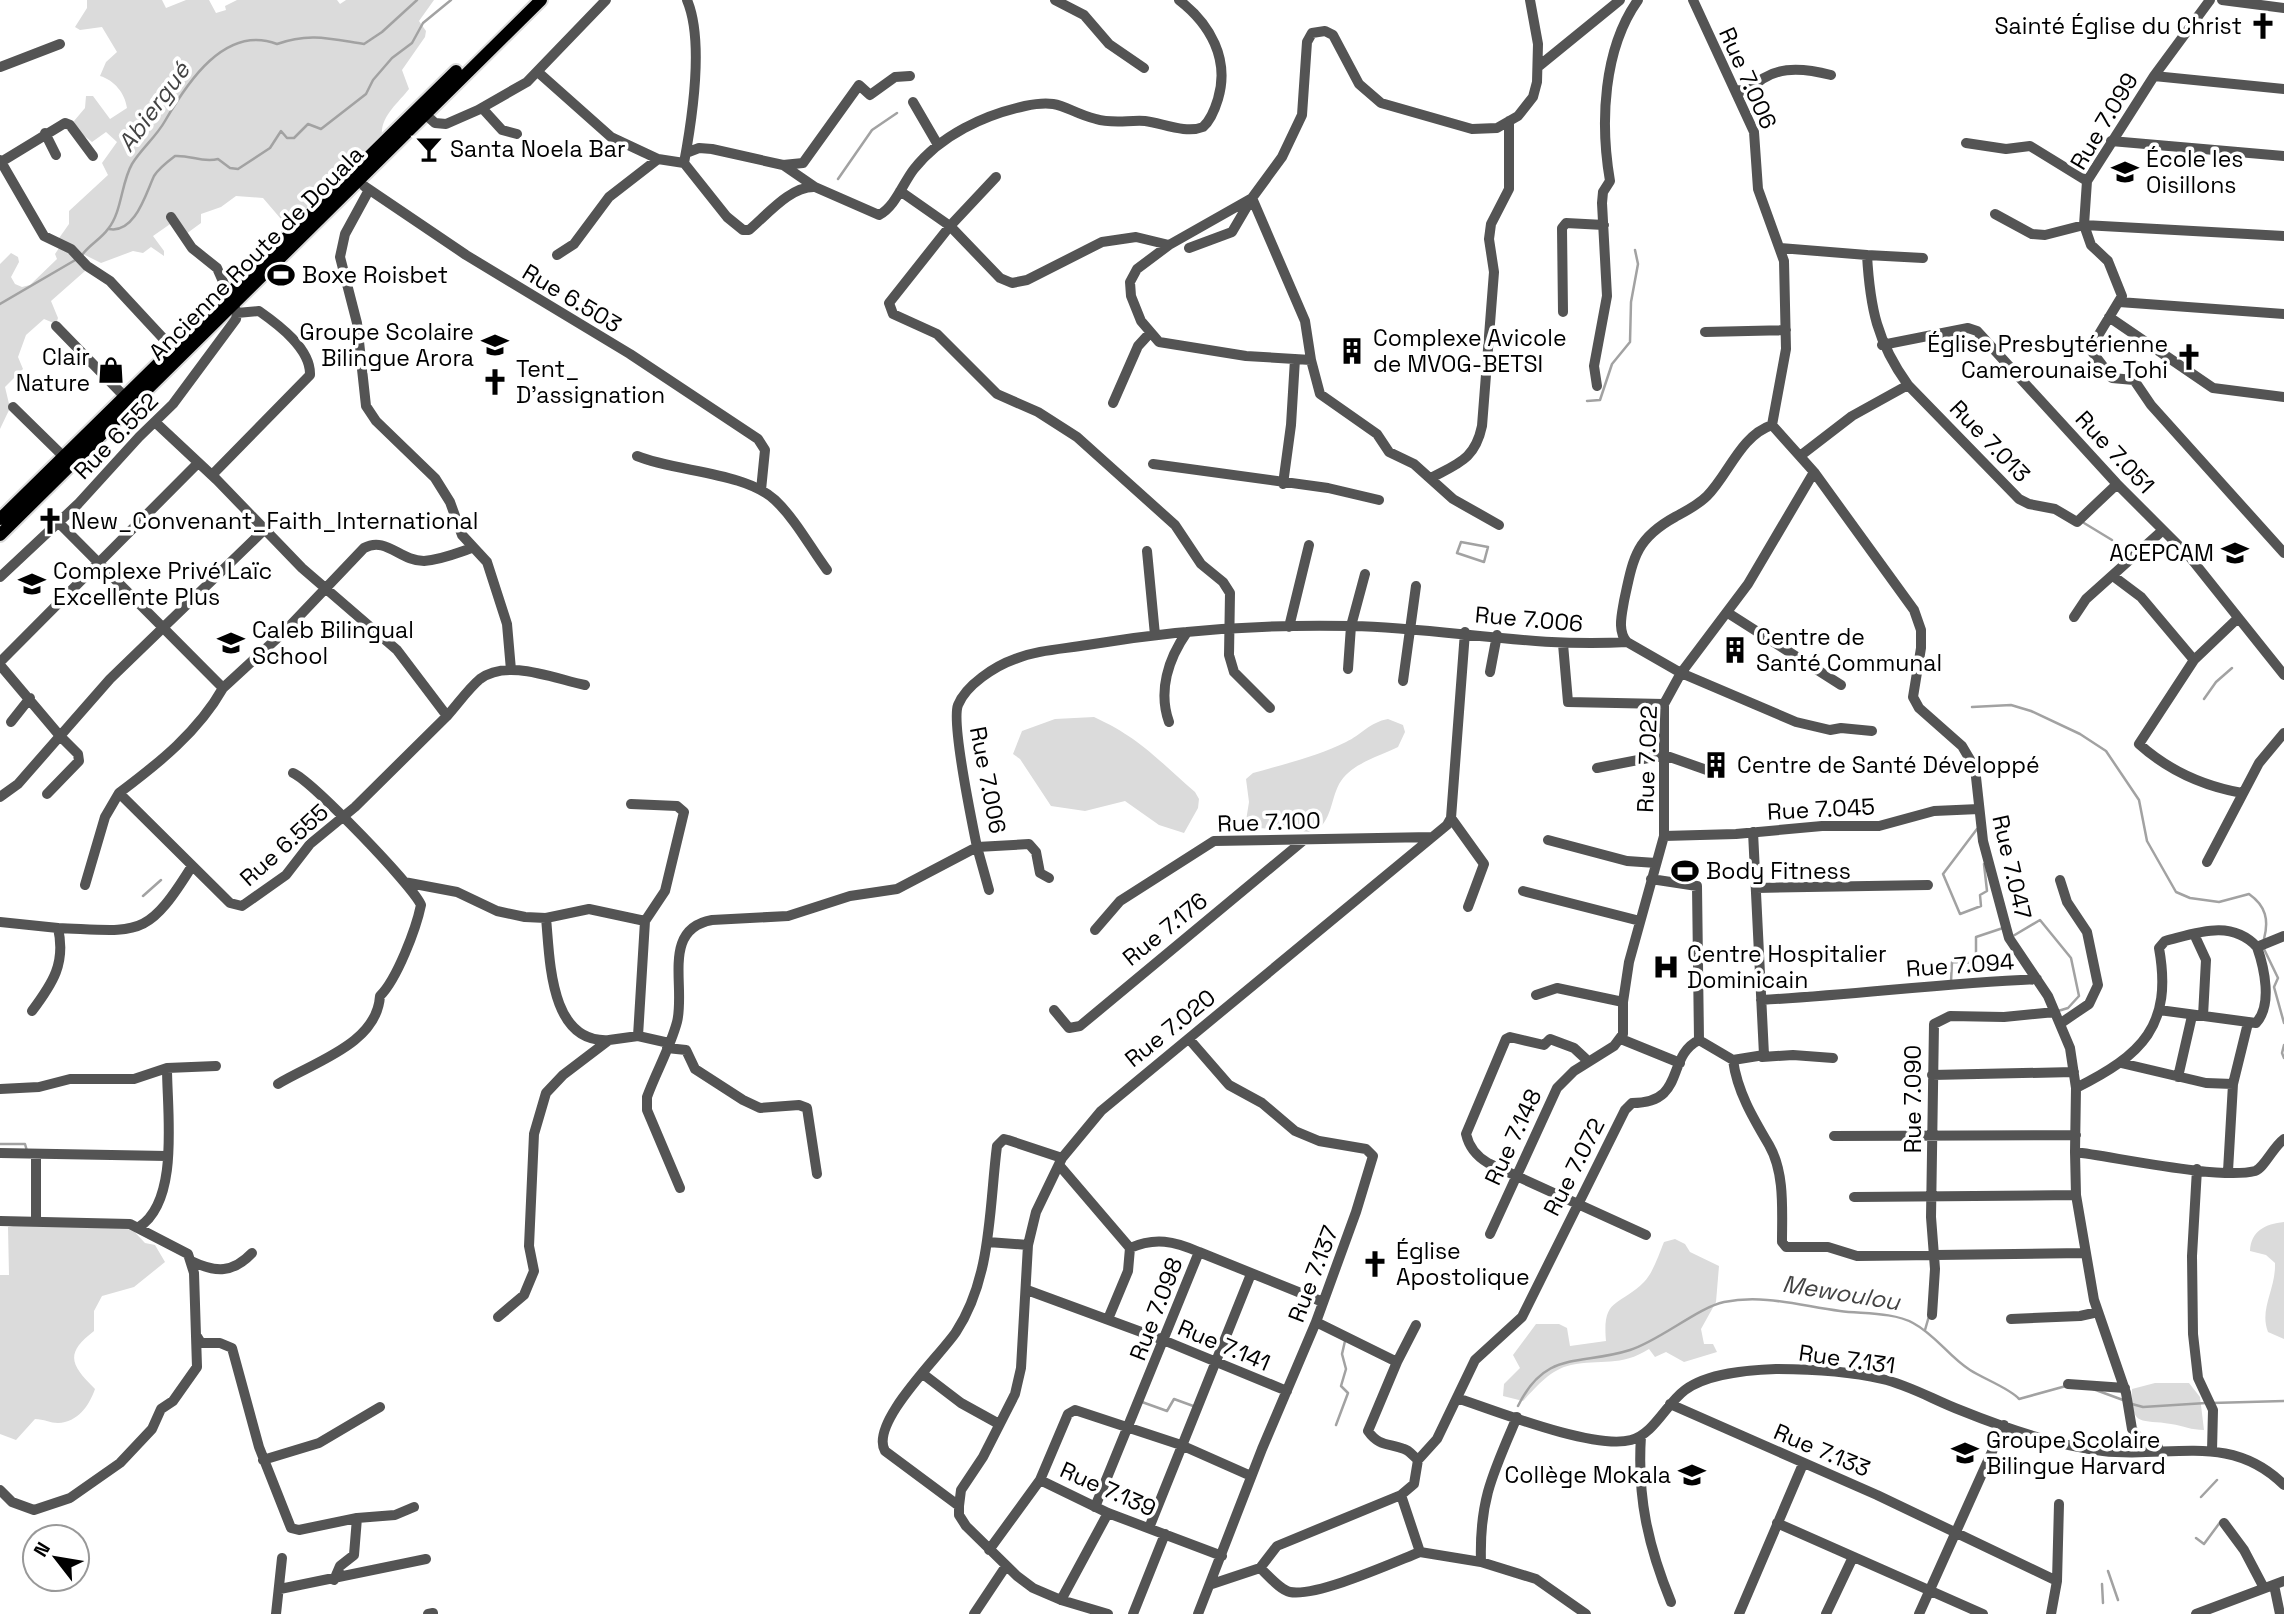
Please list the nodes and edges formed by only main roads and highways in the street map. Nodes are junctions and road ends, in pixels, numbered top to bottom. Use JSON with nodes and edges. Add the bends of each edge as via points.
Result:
{"nodes":[{"id":1,"x":529,"y":0,"type":"edge"},
{"id":2,"x":541,"y":0,"type":"edge"},
{"id":3,"x":233,"y":305,"type":"junction"},
{"id":4,"x":0,"y":519,"type":"edge"},
{"id":5,"x":0,"y":535,"type":"edge"}],
"edges":[{"from":1,"to":3,"type":"main road"},
{"from":2,"to":3,"type":"main road","name":"Ancienne Route de Douala","via":[[425,114],[364,186]]},
{"from":3,"to":4,"type":"main road","via":[[174,350]]},
{"from":3,"to":5,"type":"main road","name":"Ancienne Route de Douala"}]}
